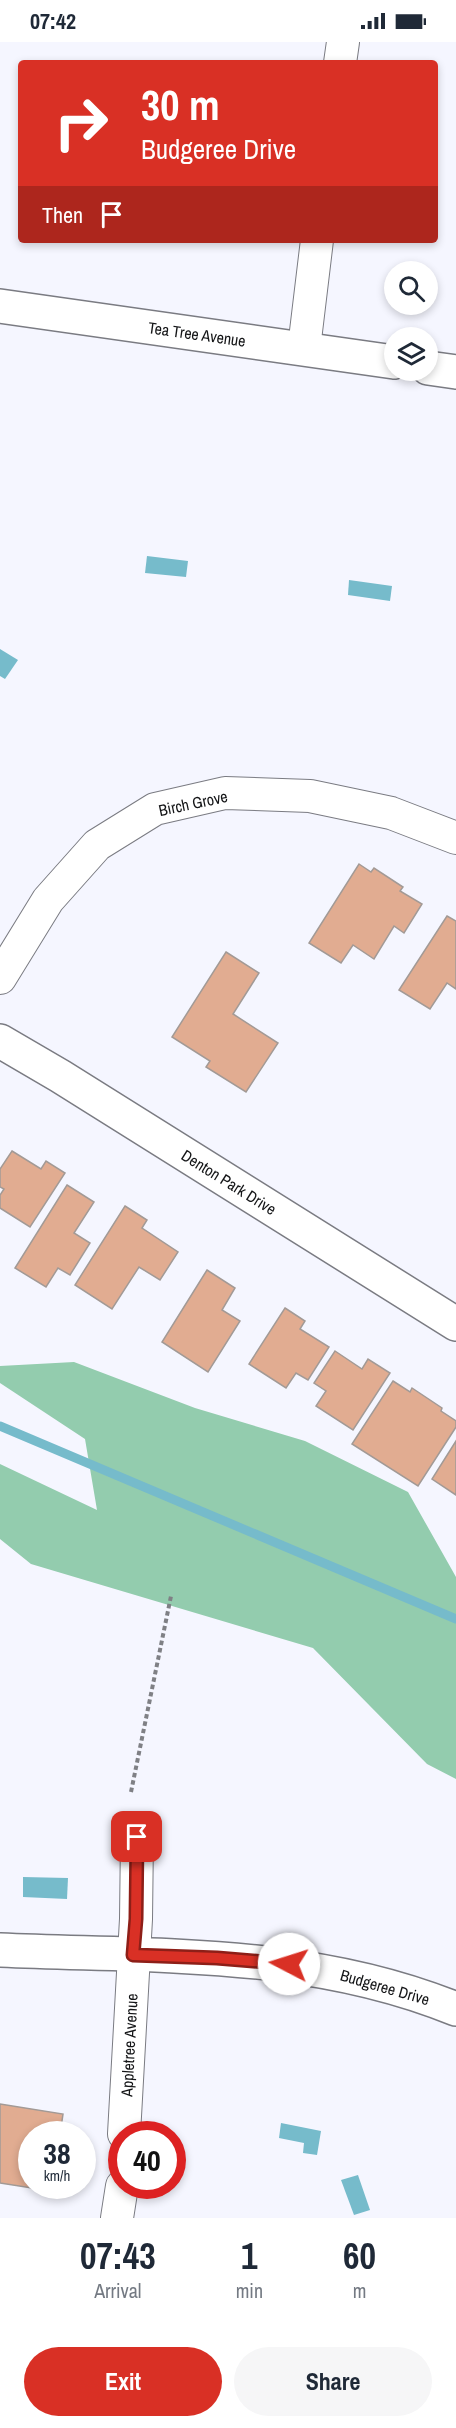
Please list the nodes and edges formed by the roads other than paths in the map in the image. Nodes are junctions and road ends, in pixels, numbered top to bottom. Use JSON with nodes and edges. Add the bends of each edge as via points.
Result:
{"nodes":[{"id":1,"x":343,"y":42,"type":"edge"},
{"id":2,"x":340,"y":60,"type":"edge"},
{"id":3,"x":318,"y":243,"type":"edge"},
{"id":4,"x":0,"y":306,"type":"edge"},
{"id":5,"x":304,"y":348,"type":"junction"},
{"id":6,"x":384,"y":360,"type":"edge"},
{"id":7,"x":438,"y":369,"type":"edge"},
{"id":8,"x":456,"y":372,"type":"edge"},
{"id":9,"x":456,"y":838,"type":"edge"},
{"id":10,"x":0,"y":978,"type":"edge"},
{"id":11,"x":0,"y":1041,"type":"edge"},
{"id":12,"x":456,"y":1324,"type":"edge"},
{"id":13,"x":137,"y":1837,"type":"dead end"},
{"id":14,"x":0,"y":1950,"type":"edge"},
{"id":15,"x":133,"y":1955,"type":"junction"},
{"id":16,"x":456,"y":2009,"type":"edge"},
{"id":17,"x":125,"y":2121,"type":"edge"},
{"id":18,"x":120,"y":2199,"type":"edge"},
{"id":19,"x":117,"y":2218,"type":"edge"}],
"edges":[{"from":1,"to":2,"type":"street"},
{"from":3,"to":5,"type":"street"},
{"from":4,"to":5,"type":"street","name":"Tea Tree Avenue"},
{"from":5,"to":6,"type":"street","name":"Tea Tree Avenue"},
{"from":7,"to":8,"type":"street"},
{"from":9,"to":10,"type":"street","name":"Birch Grove","via":[[391,813],[310,796],[225,793],[155,809],[97,845],[48,900]]},
{"from":11,"to":12,"type":"street","name":"Denton Park Drive"},
{"from":13,"to":15,"type":"street"},
{"from":14,"to":15,"type":"street","name":"Budgeree Drive"},
{"from":15,"to":16,"type":"street","name":"Budgeree Drive","via":[[289,1964],[358,1977]]},
{"from":15,"to":17,"type":"street","name":"Appletree Avenue"},
{"from":18,"to":19,"type":"street"}]}
